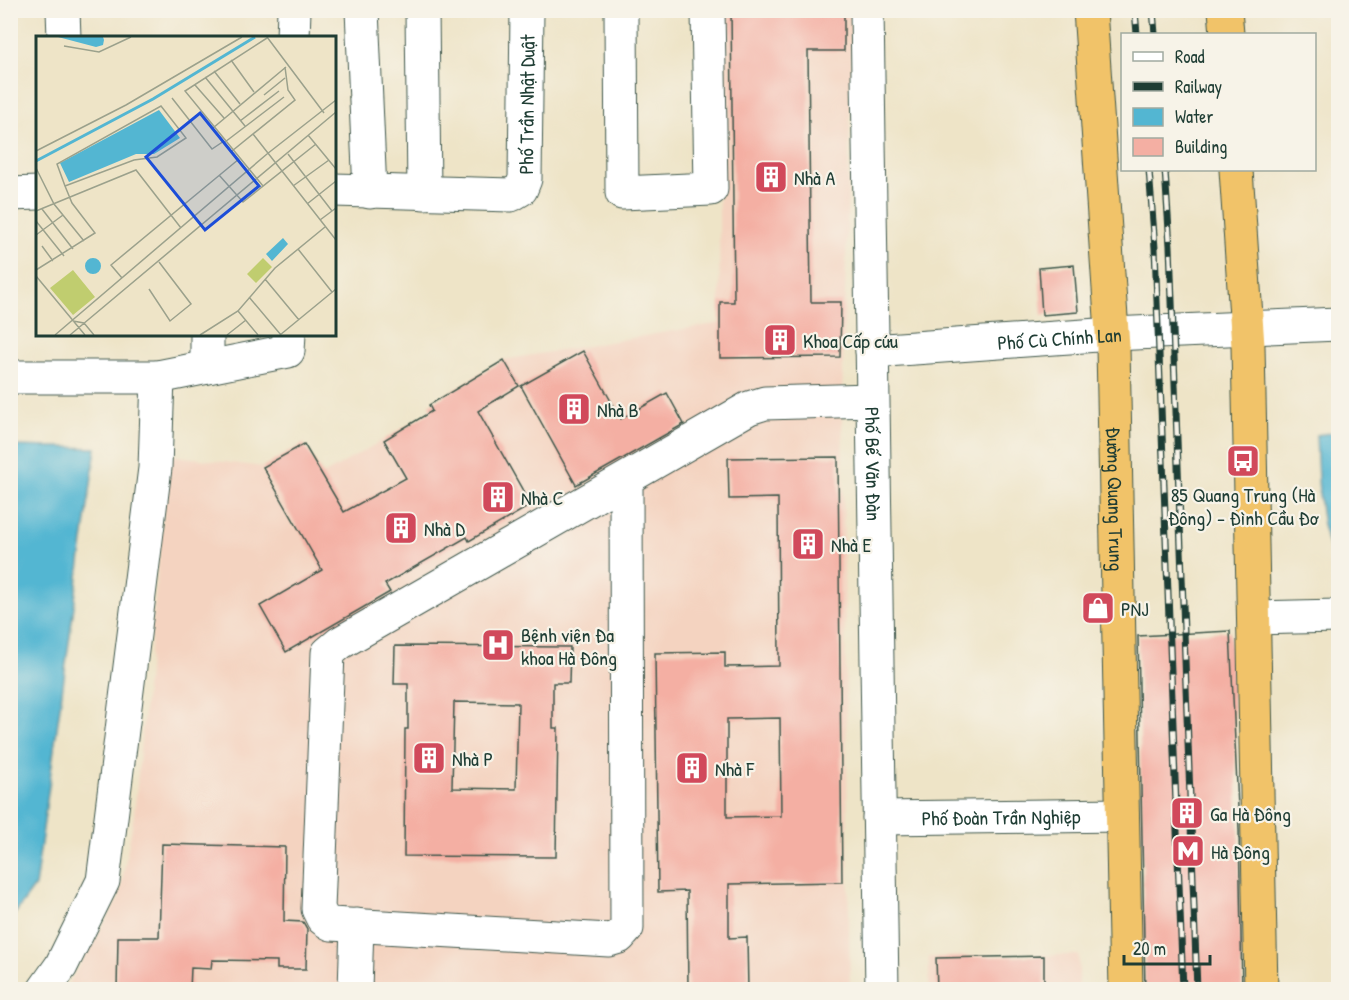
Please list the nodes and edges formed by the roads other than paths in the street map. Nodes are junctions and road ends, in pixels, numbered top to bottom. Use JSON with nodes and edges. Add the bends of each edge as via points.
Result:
{"nodes":[{"id":1,"x":63,"y":10,"type":"edge"},
{"id":2,"x":294,"y":10,"type":"edge"},
{"id":3,"x":362,"y":10,"type":"edge"},
{"id":4,"x":422,"y":10,"type":"edge"},
{"id":5,"x":528,"y":10,"type":"edge"},
{"id":6,"x":621,"y":10,"type":"edge"},
{"id":7,"x":708,"y":10,"type":"edge"},
{"id":8,"x":867,"y":10,"type":"edge"},
{"id":9,"x":1090,"y":10,"type":"edge"},
{"id":10,"x":1225,"y":10,"type":"edge"},
{"id":11,"x":1227,"y":33,"type":"edge"},
{"id":12,"x":64,"y":36,"type":"edge"},
{"id":13,"x":293,"y":36,"type":"edge"},
{"id":14,"x":1236,"y":171,"type":"edge"},
{"id":15,"x":336,"y":190,"type":"edge"},
{"id":16,"x":370,"y":192,"type":"junction"},
{"id":17,"x":36,"y":193,"type":"edge"},
{"id":18,"x":424,"y":193,"type":"junction"},
{"id":19,"x":10,"y":194,"type":"edge"},
{"id":20,"x":1338,"y":324,"type":"edge"},
{"id":21,"x":1247,"y":329,"type":"junction"},
{"id":22,"x":1112,"y":334,"type":"junction"},
{"id":23,"x":207,"y":336,"type":"edge"},
{"id":24,"x":289,"y":336,"type":"edge"},
{"id":25,"x":872,"y":351,"type":"junction"},
{"id":26,"x":207,"y":368,"type":"junction"},
{"id":27,"x":10,"y":377,"type":"edge"},
{"id":28,"x":158,"y":377,"type":"junction"},
{"id":29,"x":872,"y":400,"type":"junction"},
{"id":30,"x":626,"y":478,"type":"junction"},
{"id":31,"x":1338,"y":616,"type":"edge"},
{"id":32,"x":1254,"y":618,"type":"junction"},
{"id":33,"x":1122,"y":815,"type":"junction"},
{"id":34,"x":879,"y":818,"type":"junction"},
{"id":35,"x":357,"y":925,"type":"junction"},
{"id":36,"x":44,"y":990,"type":"edge"},
{"id":37,"x":355,"y":990,"type":"edge"},
{"id":38,"x":882,"y":990,"type":"edge"},
{"id":39,"x":1126,"y":990,"type":"edge"},
{"id":40,"x":1261,"y":990,"type":"edge"}],
"edges":[{"from":1,"to":12,"type":"street"},
{"from":2,"to":13,"type":"street"},
{"from":3,"to":16,"type":"street"},
{"from":4,"to":18,"type":"street"},
{"from":5,"to":18,"type":"street","name":"Phố Trần Nhật Duật","via":[[525,179],[520,189],[511,195]]},
{"from":6,"to":7,"type":"street","via":[[622,193],[711,189]]},
{"from":8,"to":25,"type":"street","name":"Phố Bế Văn Đàn"},
{"from":9,"to":22,"type":"highway","name":"Đường Quang Trung"},
{"from":10,"to":11,"type":"highway"},
{"from":14,"to":21,"type":"highway"},
{"from":15,"to":16,"type":"street","name":"Phố Trần Nhật Duật"},
{"from":16,"to":18,"type":"street","name":"Phố Trần Nhật Duật"},
{"from":17,"to":19,"type":"street"},
{"from":20,"to":21,"type":"street","name":"Phố Cù Chính Lan"},
{"from":21,"to":22,"type":"street","name":"Phố Cù Chính Lan"},
{"from":21,"to":32,"type":"highway"},
{"from":22,"to":25,"type":"street","name":"Phố Cù Chính Lan"},
{"from":22,"to":33,"type":"highway","name":"Đường Quang Trung"},
{"from":23,"to":26,"type":"street"},
{"from":24,"to":26,"type":"street","via":[[288,351]]},
{"from":25,"to":29,"type":"street","name":"Phố Bế Văn Đàn"},
{"from":26,"to":28,"type":"street"},
{"from":27,"to":28,"type":"street"},
{"from":28,"to":36,"type":"street","via":[[155,468],[103,881],[62,966]]},
{"from":29,"to":30,"type":"street","via":[[765,403],[749,408]]},
{"from":29,"to":34,"type":"street","name":"Phố Bế Văn Đàn"},
{"from":30,"to":35,"type":"street","via":[[340,643],[328,654],[318,909],[322,919],[331,924]]},
{"from":30,"to":35,"type":"street","via":[[627,928],[619,937],[609,939]]},
{"from":31,"to":32,"type":"street"},
{"from":32,"to":40,"type":"highway"},
{"from":33,"to":34,"type":"street","name":"Phố Đoàn Trần Nghiệp"},
{"from":33,"to":39,"type":"highway","name":"Đường Quang Trung"},
{"from":34,"to":38,"type":"street","name":"Phố Bế Văn Đàn"},
{"from":35,"to":37,"type":"street"}]}
